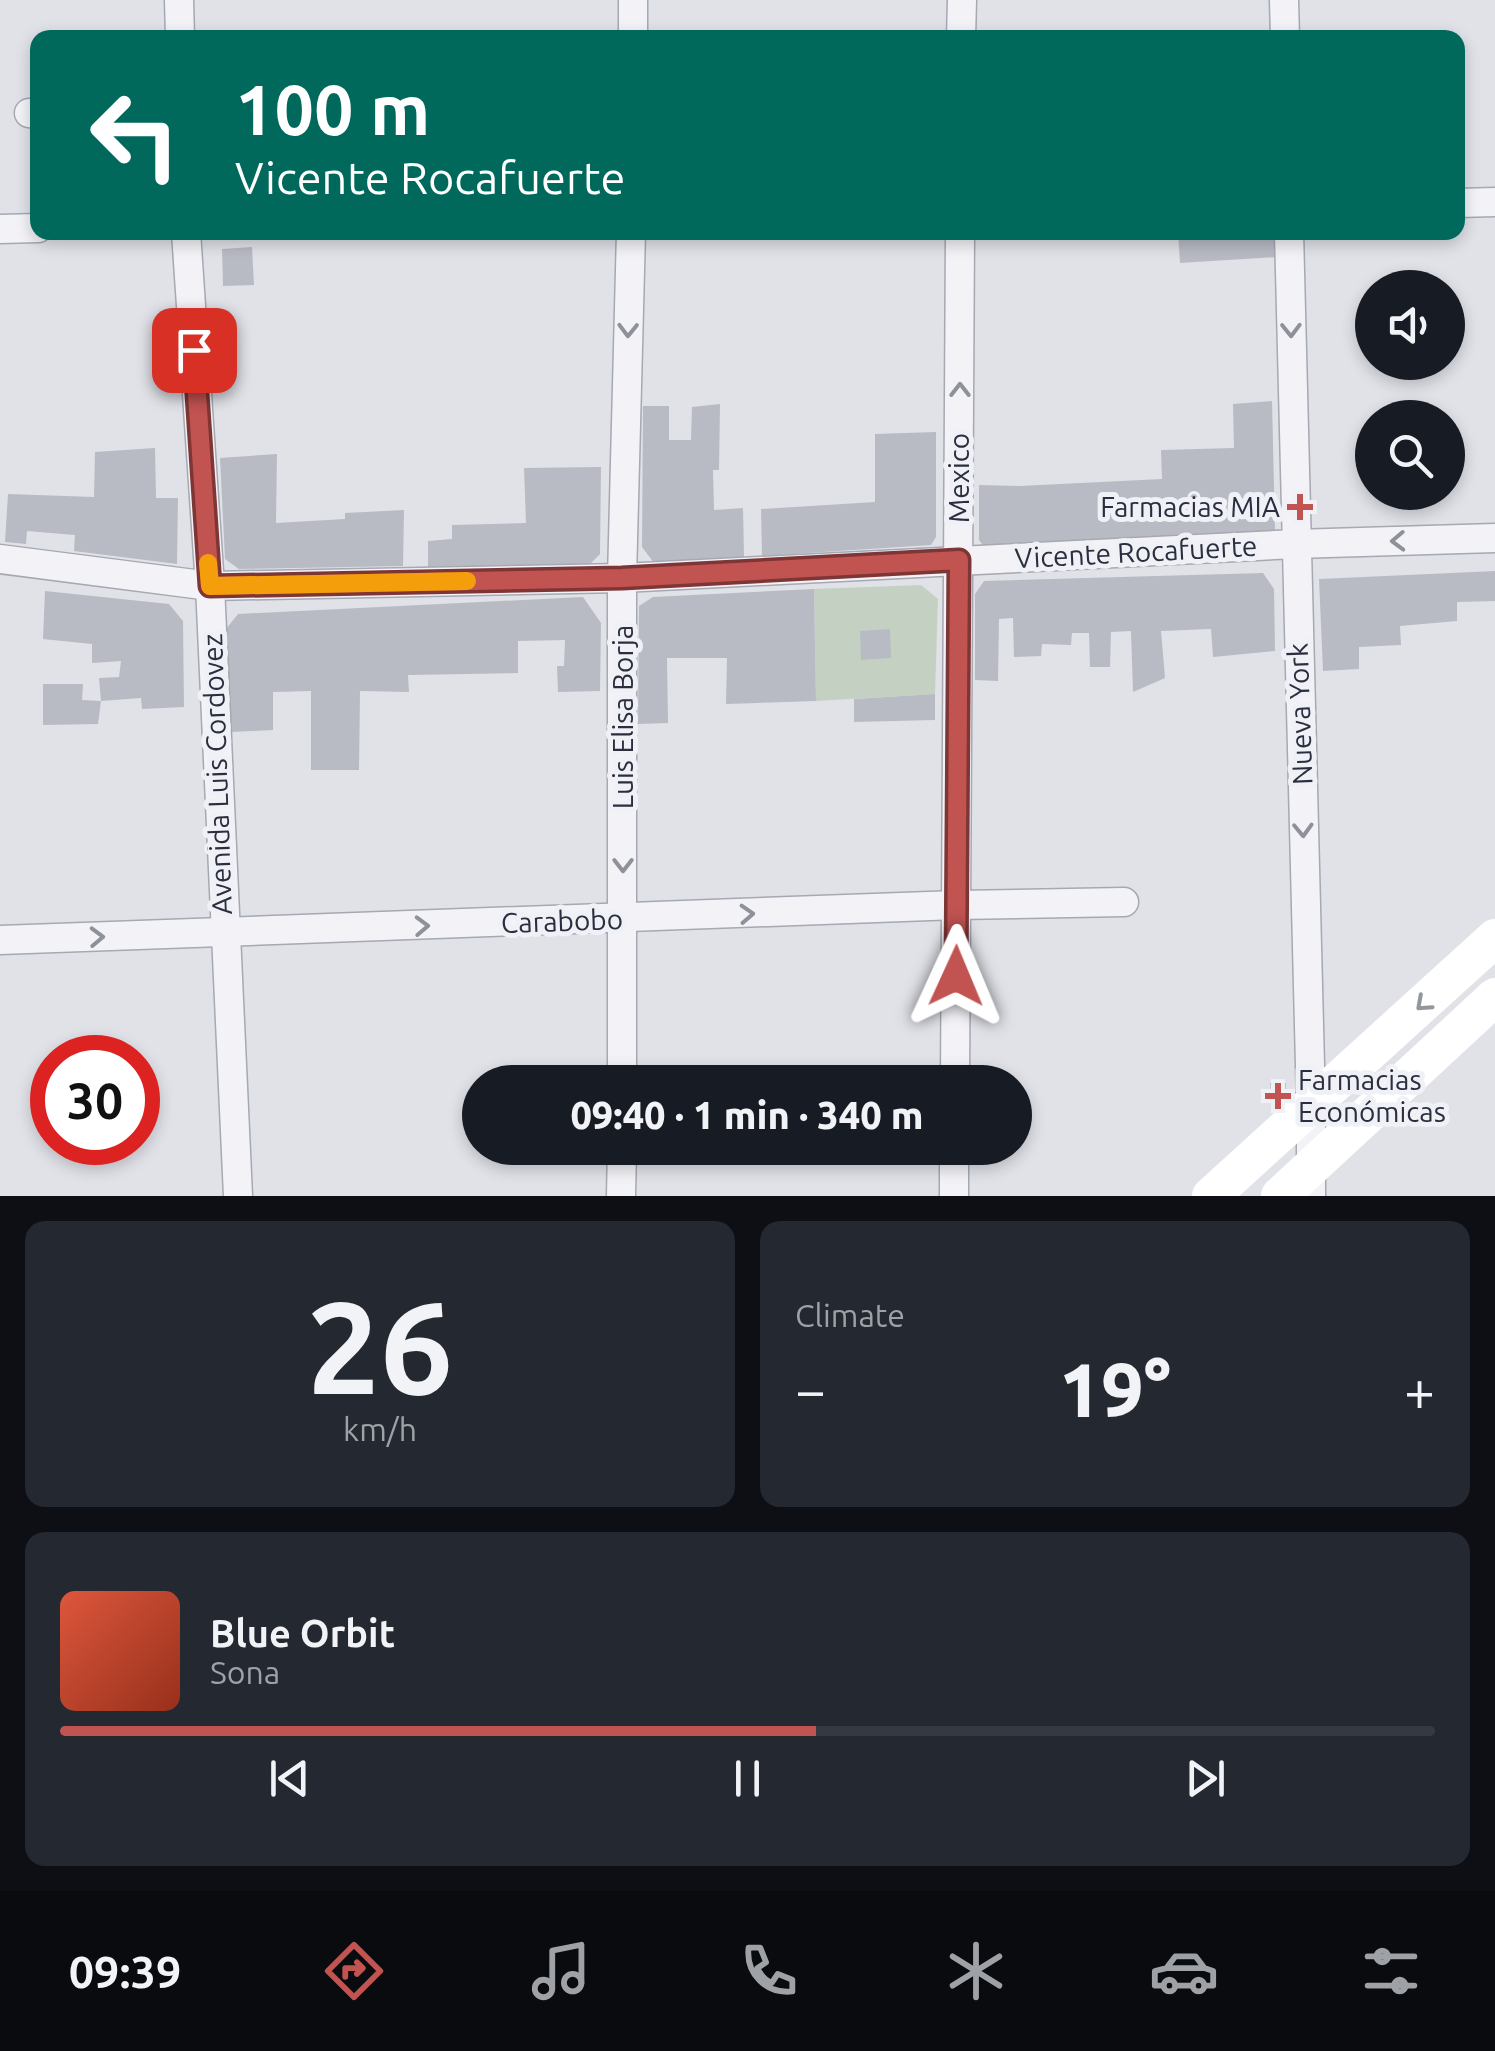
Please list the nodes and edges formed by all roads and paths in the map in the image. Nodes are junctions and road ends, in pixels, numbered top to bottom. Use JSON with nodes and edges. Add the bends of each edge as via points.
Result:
{"nodes":[{"id":1,"x":179,"y":0,"type":"edge"},
{"id":2,"x":633,"y":0,"type":"edge"},
{"id":3,"x":962,"y":0,"type":"edge"},
{"id":4,"x":1284,"y":0,"type":"edge"},
{"id":5,"x":180,"y":30,"type":"edge"},
{"id":6,"x":633,"y":30,"type":"edge"},
{"id":7,"x":961,"y":30,"type":"edge"},
{"id":8,"x":1285,"y":30,"type":"edge"},
{"id":9,"x":1495,"y":202,"type":"edge"},
{"id":10,"x":1465,"y":203,"type":"edge"},
{"id":11,"x":30,"y":228,"type":"edge"},
{"id":12,"x":0,"y":229,"type":"edge"},
{"id":13,"x":187,"y":240,"type":"edge"},
{"id":14,"x":631,"y":240,"type":"edge"},
{"id":15,"x":960,"y":240,"type":"edge"},
{"id":16,"x":1289,"y":240,"type":"edge"},
{"id":17,"x":1495,"y":538,"type":"edge"},
{"id":18,"x":1295,"y":544,"type":"junction"},
{"id":19,"x":0,"y":560,"type":"edge"},
{"id":20,"x":959,"y":560,"type":"junction"},
{"id":21,"x":622,"y":578,"type":"junction"},
{"id":22,"x":210,"y":586,"type":"junction"},
{"id":23,"x":1124,"y":902,"type":"dead end"},
{"id":24,"x":958,"y":904,"type":"junction"},
{"id":25,"x":624,"y":919,"type":"junction"},
{"id":26,"x":224,"y":933,"type":"junction"},
{"id":27,"x":1495,"y":938,"type":"edge"},
{"id":28,"x":0,"y":940,"type":"edge"},
{"id":29,"x":1495,"y":997,"type":"edge"},
{"id":30,"x":622,"y":1065,"type":"edge"},
{"id":31,"x":955,"y":1065,"type":"edge"},
{"id":32,"x":1311,"y":1105,"type":"junction"},
{"id":33,"x":622,"y":1165,"type":"edge"},
{"id":34,"x":954,"y":1165,"type":"edge"},
{"id":35,"x":1311,"y":1182,"type":"edge"},
{"id":36,"x":238,"y":1196,"type":"edge"},
{"id":37,"x":621,"y":1196,"type":"edge"},
{"id":38,"x":954,"y":1196,"type":"edge"},
{"id":39,"x":1211,"y":1196,"type":"edge"},
{"id":40,"x":1280,"y":1196,"type":"edge"}],
"edges":[{"from":1,"to":5,"type":"street"},
{"from":2,"to":6,"type":"street"},
{"from":3,"to":7,"type":"street"},
{"from":4,"to":8,"type":"street"},
{"from":9,"to":10,"type":"street"},
{"from":11,"to":12,"type":"street"},
{"from":13,"to":22,"type":"street","name":"Avenida Luis Cordovez"},
{"from":14,"to":21,"type":"street","name":"Luis Elisa Borja","one_way":true},
{"from":20,"to":15,"type":"street","name":"Mexico","one_way":true},
{"from":16,"to":18,"type":"street","name":"Nueva York","one_way":true},
{"from":17,"to":18,"type":"street","name":"Vicente Rocafuerte","one_way":true},
{"from":18,"to":20,"type":"street","name":"Vicente Rocafuerte"},
{"from":18,"to":32,"type":"street","name":"Nueva York","one_way":true},
{"from":19,"to":22,"type":"street","name":"Vicente Rocafuerte"},
{"from":20,"to":21,"type":"street","name":"Vicente Rocafuerte"},
{"from":20,"to":24,"type":"street","name":"Mexico"},
{"from":21,"to":22,"type":"street","name":"Vicente Rocafuerte"},
{"from":21,"to":25,"type":"street","name":"Luis Elisa Borja","one_way":true},
{"from":22,"to":26,"type":"street","name":"Avenida Luis Cordovez"},
{"from":23,"to":24,"type":"street","name":"Carabobo"},
{"from":25,"to":24,"type":"street","name":"Carabobo","one_way":true},
{"from":24,"to":31,"type":"street","name":"Mexico"},
{"from":26,"to":25,"type":"street","name":"Carabobo","one_way":true},
{"from":25,"to":30,"type":"street","name":"Luis Elisa Borja"},
{"from":28,"to":26,"type":"street","name":"Carabobo","one_way":true},
{"from":26,"to":36,"type":"street","name":"Avenida Luis Cordovez"},
{"from":27,"to":32,"type":"main road","one_way":true},
{"from":29,"to":35,"type":"main road"},
{"from":32,"to":35,"type":"street","name":"Nueva York"},
{"from":32,"to":39,"type":"main road"},
{"from":33,"to":37,"type":"street"},
{"from":34,"to":38,"type":"street"},
{"from":35,"to":40,"type":"main road"}]}
